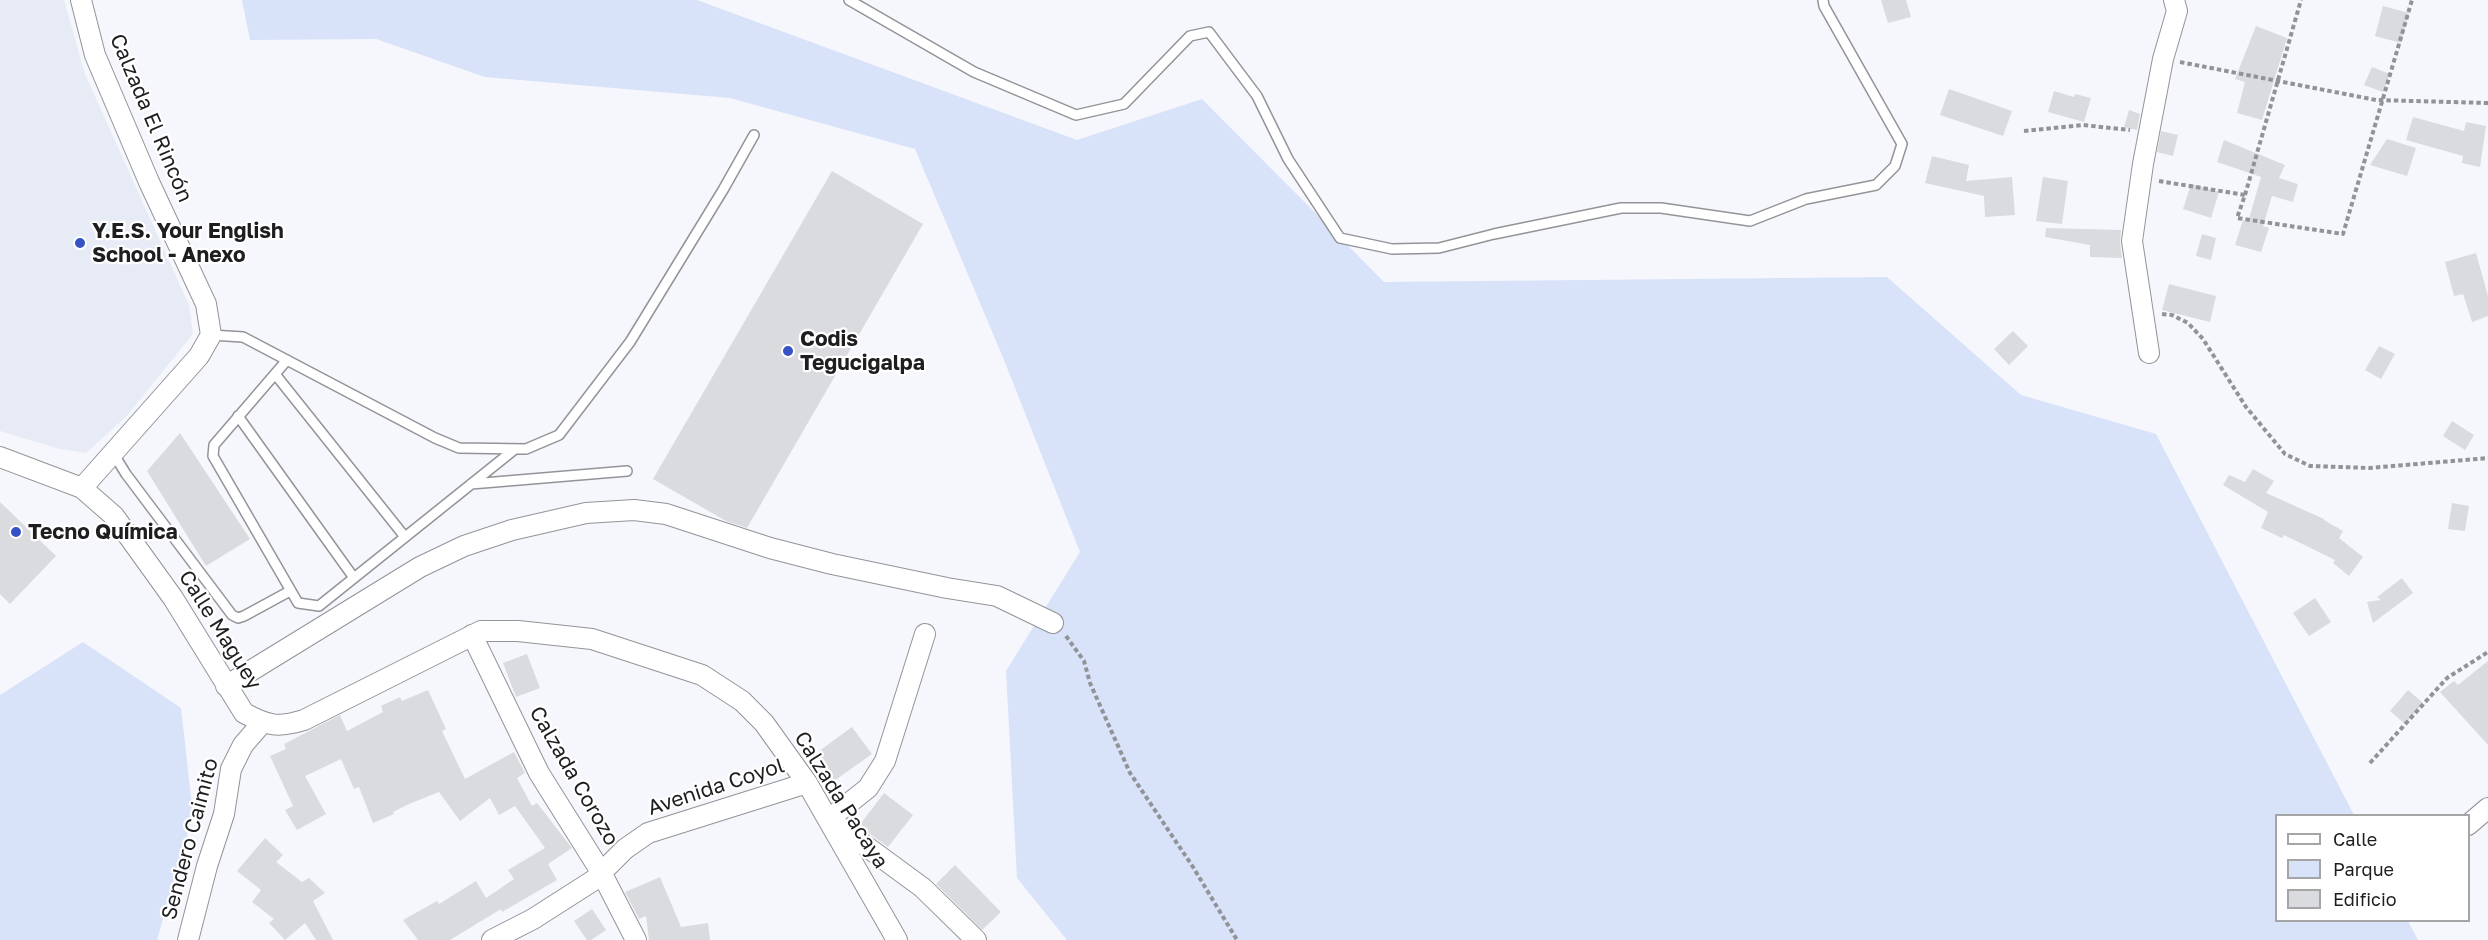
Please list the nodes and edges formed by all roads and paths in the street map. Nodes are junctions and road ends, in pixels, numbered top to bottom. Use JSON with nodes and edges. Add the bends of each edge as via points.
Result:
{"nodes":[{"id":1,"x":81,"y":0,"type":"edge"},
{"id":2,"x":849,"y":0,"type":"edge"},
{"id":3,"x":1823,"y":0,"type":"edge"},
{"id":4,"x":2174,"y":0,"type":"edge"},
{"id":5,"x":2301,"y":0,"type":"edge"},
{"id":6,"x":2412,"y":0,"type":"edge"},
{"id":7,"x":2163,"y":59,"type":"junction"},
{"id":8,"x":2276,"y":81,"type":"junction"},
{"id":9,"x":2381,"y":100,"type":"junction"},
{"id":10,"x":2488,"y":103,"type":"edge"},
{"id":11,"x":2024,"y":130,"type":"dead end"},
{"id":12,"x":2149,"y":132,"type":"junction"},
{"id":13,"x":754,"y":135,"type":"dead end"},
{"id":14,"x":2141,"y":177,"type":"junction"},
{"id":15,"x":2245,"y":195,"type":"junction"},
{"id":16,"x":2143,"y":311,"type":"junction"},
{"id":17,"x":211,"y":335,"type":"junction"},
{"id":18,"x":2149,"y":353,"type":"dead end"},
{"id":19,"x":287,"y":360,"type":"junction"},
{"id":20,"x":275,"y":374,"type":"junction"},
{"id":21,"x":238,"y":416,"type":"junction"},
{"id":22,"x":515,"y":449,"type":"junction"},
{"id":23,"x":114,"y":453,"type":"junction"},
{"id":24,"x":0,"y":458,"type":"edge"},
{"id":25,"x":2488,"y":458,"type":"edge"},
{"id":26,"x":627,"y":471,"type":"dead end"},
{"id":27,"x":471,"y":484,"type":"junction"},
{"id":28,"x":82,"y":488,"type":"junction"},
{"id":29,"x":405,"y":537,"type":"junction"},
{"id":30,"x":354,"y":578,"type":"junction"},
{"id":31,"x":290,"y":591,"type":"junction"},
{"id":32,"x":1053,"y":623,"type":"joint"},
{"id":33,"x":925,"y":634,"type":"dead end"},
{"id":34,"x":472,"y":635,"type":"junction"},
{"id":35,"x":2488,"y":652,"type":"edge"},
{"id":36,"x":226,"y":686,"type":"junction"},
{"id":37,"x":262,"y":723,"type":"junction"},
{"id":38,"x":2370,"y":763,"type":"dead end"},
{"id":39,"x":807,"y":783,"type":"junction"},
{"id":40,"x":2488,"y":808,"type":"edge"},
{"id":41,"x":829,"y":819,"type":"junction"},
{"id":42,"x":2470,"y":824,"type":"edge"},
{"id":43,"x":601,"y":872,"type":"junction"},
{"id":44,"x":188,"y":940,"type":"edge"},
{"id":45,"x":492,"y":940,"type":"edge"},
{"id":46,"x":636,"y":940,"type":"edge"},
{"id":47,"x":897,"y":940,"type":"edge"},
{"id":48,"x":976,"y":940,"type":"edge"},
{"id":49,"x":1237,"y":940,"type":"edge"}],
"edges":[{"from":1,"to":17,"type":"street","name":"Calzada El Rincón","via":[[95,55],[206,304]]},
{"from":2,"to":3,"type":"lane","via":[[974,72],[1076,116],[1124,104],[1190,36],[1209,32],[1257,96],[1288,159],[1340,238],[1392,249],[1438,248],[1621,207],[1661,208],[1750,222],[1806,199],[1876,185],[1895,166],[1902,144]]},
{"from":4,"to":7,"type":"street","via":[[2177,11]]},
{"from":5,"to":8,"type":"path"},
{"from":6,"to":9,"type":"path"},
{"from":7,"to":8,"type":"path"},
{"from":7,"to":12,"type":"street"},
{"from":8,"to":9,"type":"path"},
{"from":8,"to":15,"type":"path"},
{"from":9,"to":10,"type":"path"},
{"from":9,"to":15,"type":"path","via":[[2343,234],[2237,218]]},
{"from":11,"to":12,"type":"path","via":[[2084,125]]},
{"from":12,"to":14,"type":"street"},
{"from":13,"to":22,"type":"lane","via":[[630,342],[602,379],[559,435],[526,449]]},
{"from":14,"to":15,"type":"path"},
{"from":14,"to":16,"type":"street","via":[[2132,241]]},
{"from":16,"to":18,"type":"street"},
{"from":16,"to":25,"type":"path","via":[[2172,315],[2188,323],[2203,339],[2246,407],[2285,454],[2310,466],[2369,468]]},
{"from":17,"to":19,"type":"lane","via":[[243,337]]},
{"from":17,"to":23,"type":"street","via":[[199,356]]},
{"from":19,"to":20,"type":"lane"},
{"from":19,"to":22,"type":"lane","via":[[459,448]]},
{"from":20,"to":21,"type":"lane"},
{"from":20,"to":29,"type":"lane"},
{"from":21,"to":30,"type":"lane"},
{"from":21,"to":31,"type":"lane","via":[[214,445],[213,456]]},
{"from":22,"to":27,"type":"lane"},
{"from":23,"to":28,"type":"street"},
{"from":23,"to":31,"type":"lane","via":[[232,615],[244,616]]},
{"from":24,"to":28,"type":"street","name":"Calle Maguey"},
{"from":26,"to":27,"type":"lane"},
{"from":27,"to":29,"type":"lane"},
{"from":28,"to":36,"type":"street","name":"Calle Maguey","via":[[114,516],[173,598]]},
{"from":29,"to":30,"type":"lane"},
{"from":30,"to":31,"type":"lane","via":[[319,606],[298,603]]},
{"from":32,"to":36,"type":"street","via":[[997,596],[832,564],[666,514],[634,510],[586,513],[512,530],[464,546],[420,567]]},
{"from":32,"to":49,"type":"path","via":[[1084,661],[1130,772]]},
{"from":33,"to":41,"type":"street","via":[[885,761],[868,788]]},
{"from":34,"to":37,"type":"street","name":"Calzada Pacaya","via":[[304,720],[282,727]]},
{"from":34,"to":39,"type":"street","name":"Calzada Pacaya","via":[[481,631],[518,631],[592,639],[702,675],[742,701],[764,723]]},
{"from":34,"to":43,"type":"street","name":"Calzada Corozo","via":[[539,773]]},
{"from":35,"to":38,"type":"path","via":[[2447,678]]},
{"from":36,"to":37,"type":"street","name":"Calle Maguey","via":[[244,713]]},
{"from":37,"to":44,"type":"street","name":"Sendero Caimito","via":[[243,745],[231,769],[224,814]]},
{"from":39,"to":41,"type":"street","name":"Calzada Pacaya"},
{"from":39,"to":43,"type":"street","name":"Avenida Coyol","via":[[648,833]]},
{"from":40,"to":42,"type":"street"},
{"from":41,"to":47,"type":"street","name":"Calzada Pacaya"},
{"from":41,"to":48,"type":"street","via":[[923,888]]},
{"from":43,"to":45,"type":"street","name":"Avenida Coyol","via":[[532,919]]},
{"from":43,"to":46,"type":"street","name":"Calzada Corozo"}]}
